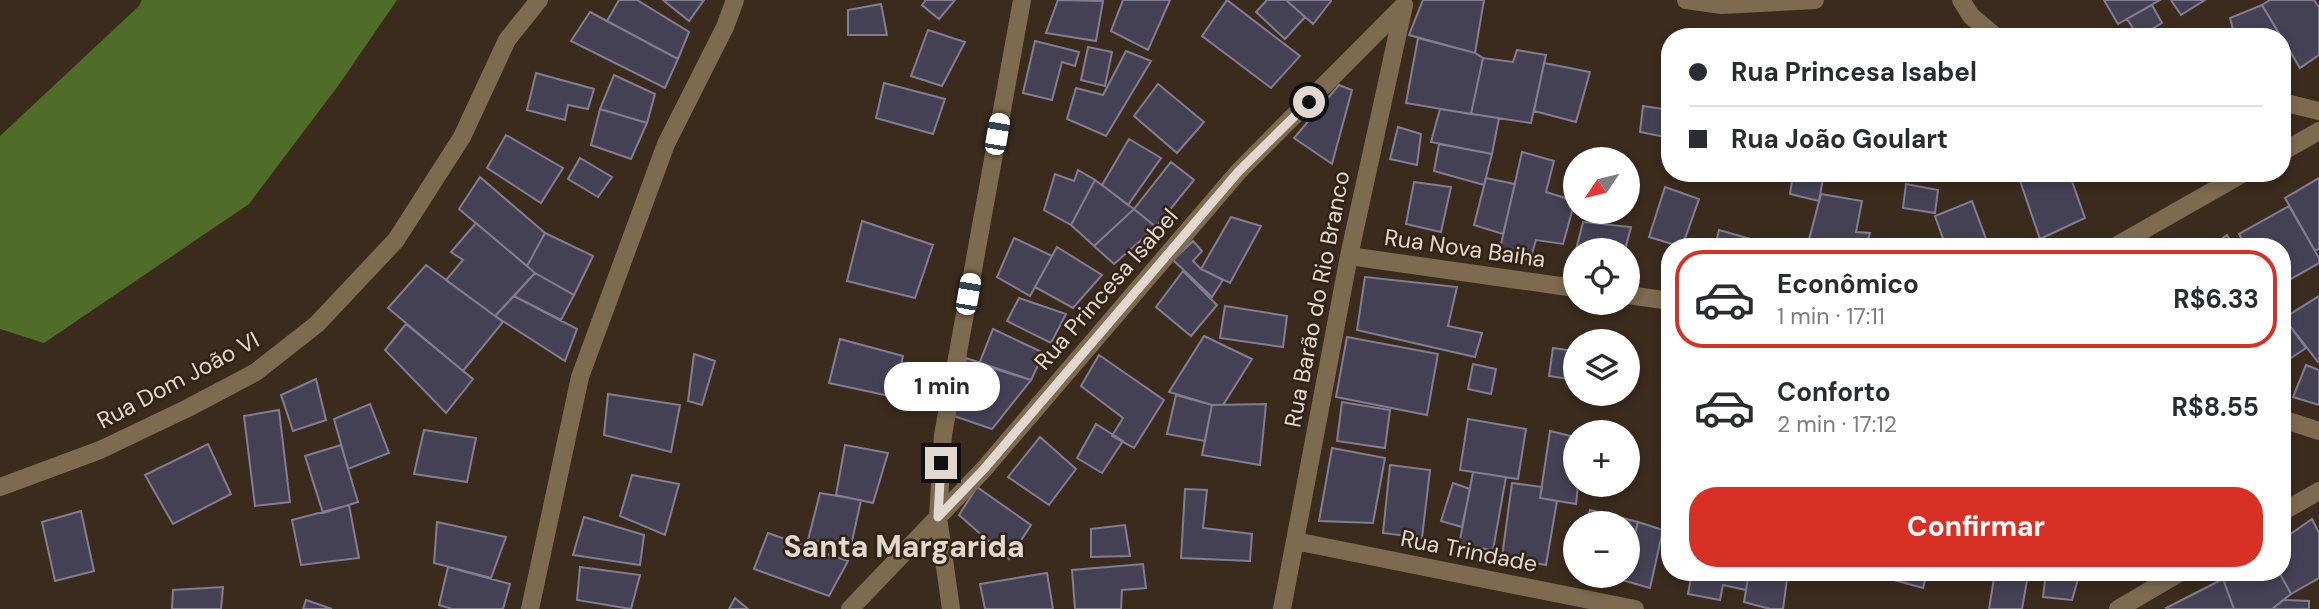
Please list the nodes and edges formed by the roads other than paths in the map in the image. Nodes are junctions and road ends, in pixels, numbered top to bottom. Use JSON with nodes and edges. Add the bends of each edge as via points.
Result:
{"nodes":[{"id":1,"x":539,"y":0,"type":"edge"},
{"id":2,"x":735,"y":0,"type":"edge"},
{"id":3,"x":1021,"y":0,"type":"edge"},
{"id":4,"x":1686,"y":0,"type":"edge"},
{"id":5,"x":1815,"y":0,"type":"edge"},
{"id":6,"x":1961,"y":0,"type":"edge"},
{"id":7,"x":1404,"y":2,"type":"edge"},
{"id":8,"x":1985,"y":28,"type":"edge"},
{"id":9,"x":2291,"y":104,"type":"edge"},
{"id":10,"x":2319,"y":111,"type":"edge"},
{"id":11,"x":2319,"y":131,"type":"edge"},
{"id":12,"x":2291,"y":147,"type":"edge"},
{"id":13,"x":2228,"y":182,"type":"edge"},
{"id":14,"x":2130,"y":238,"type":"edge"},
{"id":15,"x":1349,"y":256,"type":"junction"},
{"id":16,"x":1563,"y":286,"type":"edge"},
{"id":17,"x":1640,"y":297,"type":"edge"},
{"id":18,"x":1661,"y":300,"type":"edge"},
{"id":19,"x":2291,"y":422,"type":"edge"},
{"id":20,"x":2319,"y":431,"type":"edge"},
{"id":21,"x":0,"y":487,"type":"edge"},
{"id":22,"x":2319,"y":491,"type":"edge"},
{"id":23,"x":2291,"y":507,"type":"edge"},
{"id":24,"x":938,"y":517,"type":"junction"},
{"id":25,"x":1295,"y":541,"type":"junction"},
{"id":26,"x":2166,"y":581,"type":"edge"},
{"id":27,"x":530,"y":609,"type":"edge"},
{"id":28,"x":850,"y":609,"type":"edge"},
{"id":29,"x":951,"y":609,"type":"edge"},
{"id":30,"x":1282,"y":609,"type":"edge"},
{"id":31,"x":1635,"y":609,"type":"edge"},
{"id":32,"x":2118,"y":609,"type":"edge"}],
"edges":[{"from":1,"to":21,"type":"street","name":"Rua Dom João VI","via":[[507,40],[462,137],[396,240],[317,324],[256,372],[188,408],[100,450]]},
{"from":2,"to":27,"type":"street","via":[[666,144],[580,377]]},
{"from":3,"to":24,"type":"street","via":[[943,435]]},
{"from":4,"to":5,"type":"street","via":[[1723,5]]},
{"from":6,"to":8,"type":"street"},
{"from":7,"to":15,"type":"street","name":"Rua Barão do Rio Branco"},
{"from":7,"to":24,"type":"street","name":"Rua Princesa Isabel","via":[[1239,171]]},
{"from":9,"to":10,"type":"street"},
{"from":11,"to":12,"type":"street"},
{"from":13,"to":14,"type":"street"},
{"from":15,"to":16,"type":"street","name":"Rua Nova Baiha"},
{"from":15,"to":25,"type":"street","name":"Rua Barão do Rio Branco"},
{"from":17,"to":18,"type":"street"},
{"from":19,"to":20,"type":"street"},
{"from":22,"to":23,"type":"street"},
{"from":24,"to":28,"type":"street","name":"Rua Princesa Isabel"},
{"from":24,"to":29,"type":"street"},
{"from":25,"to":30,"type":"street","name":"Rua Barão do Rio Branco"},
{"from":25,"to":31,"type":"street","name":"Rua Trindade"},
{"from":26,"to":32,"type":"street"}]}
